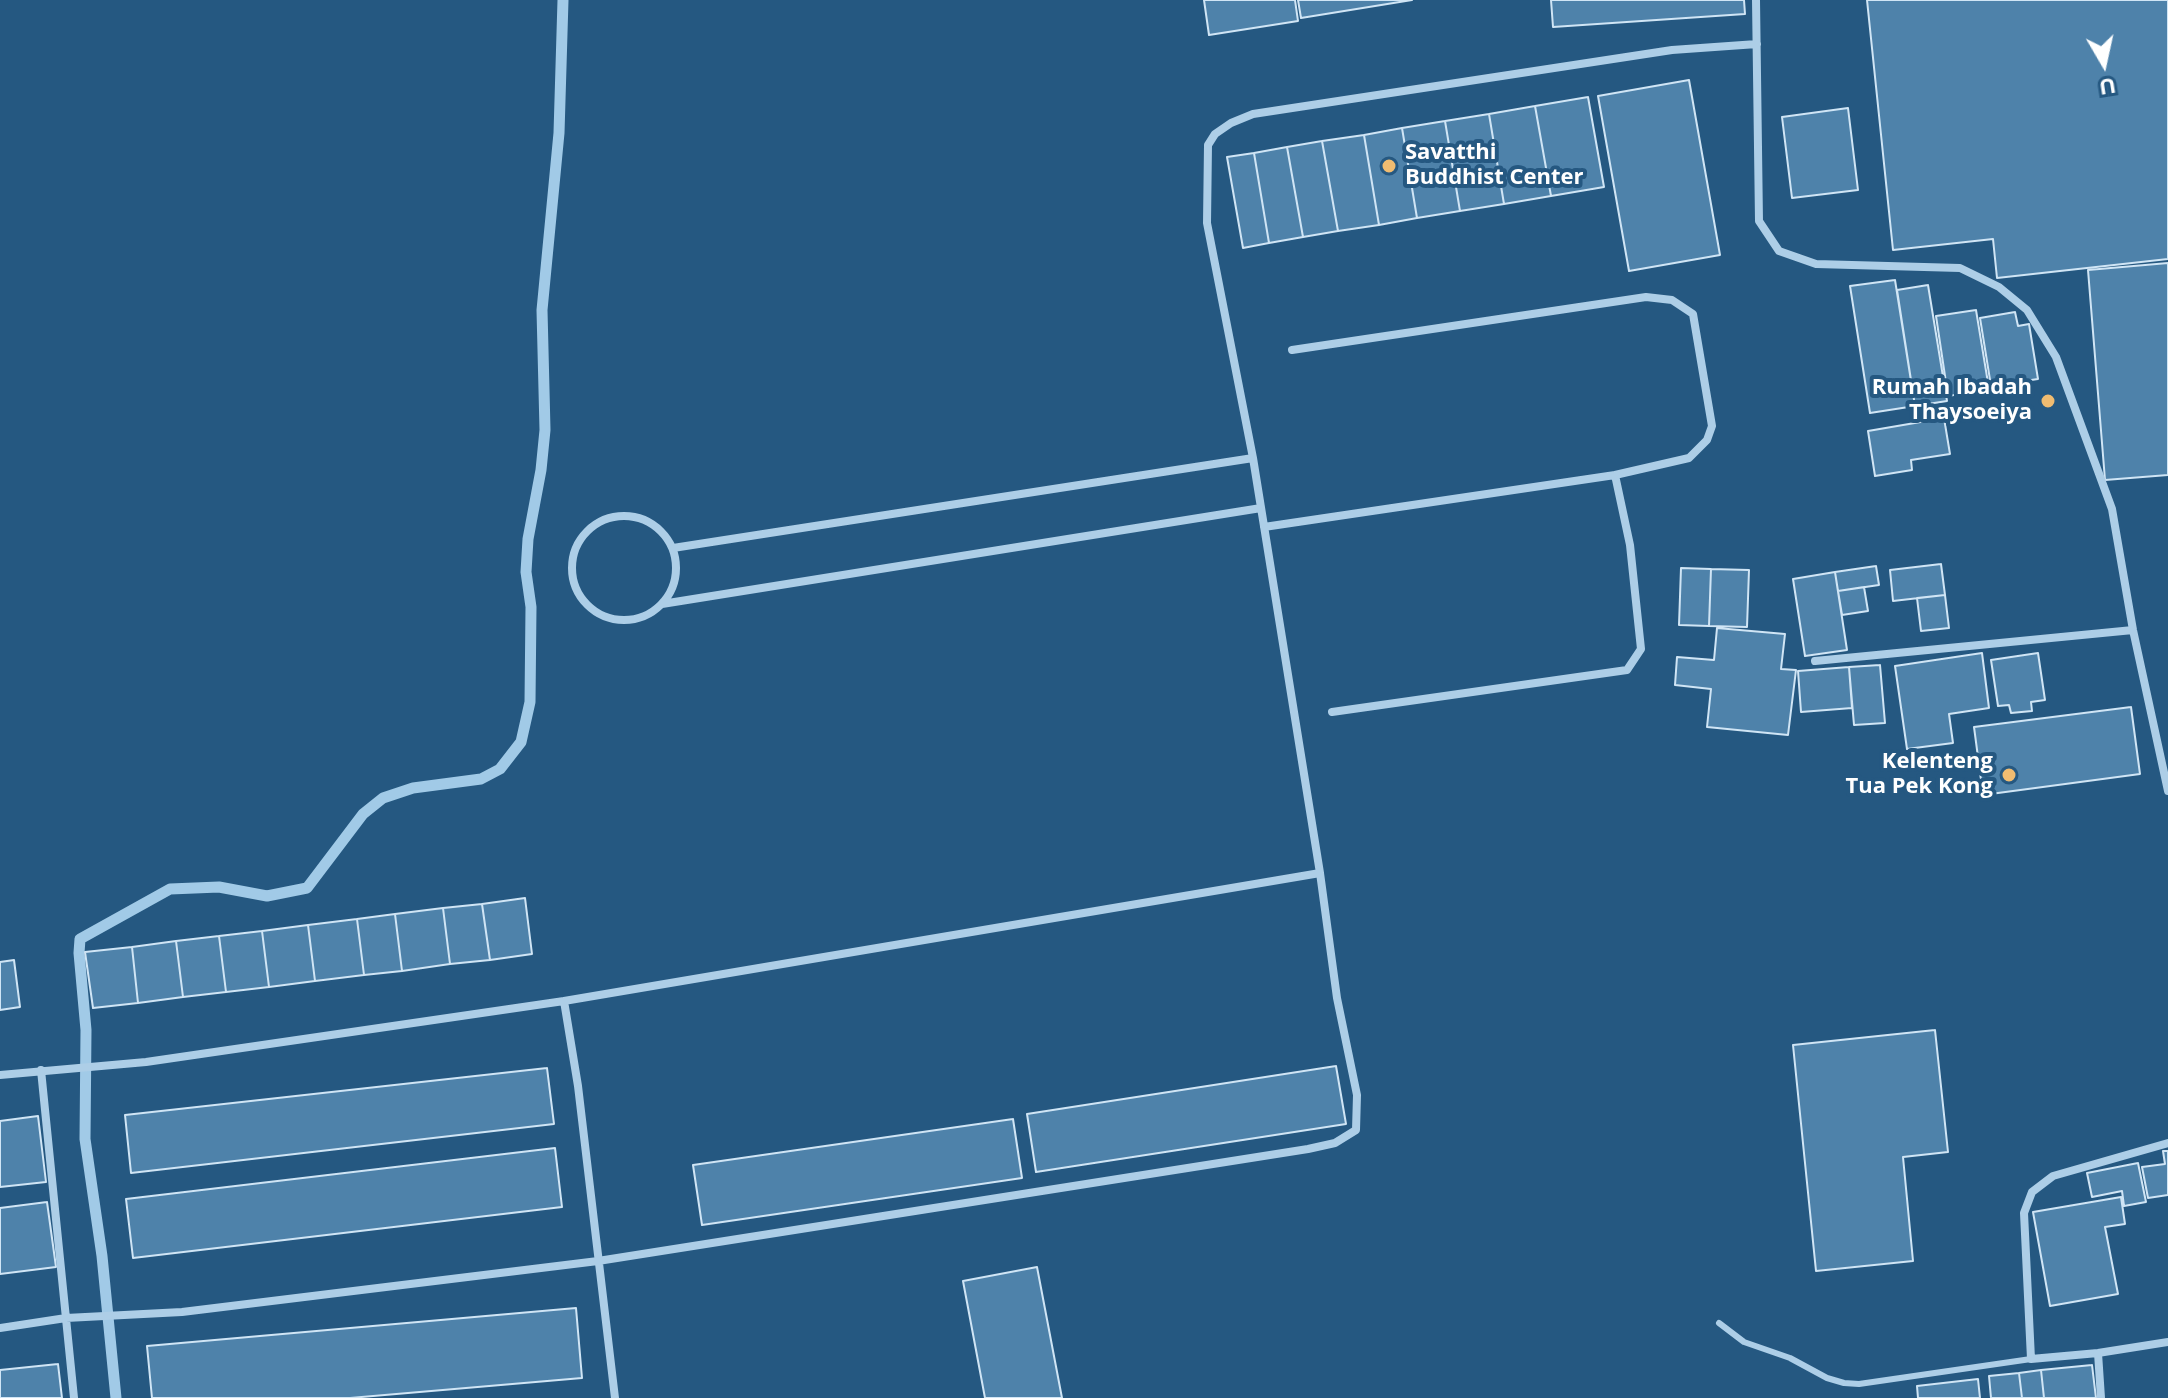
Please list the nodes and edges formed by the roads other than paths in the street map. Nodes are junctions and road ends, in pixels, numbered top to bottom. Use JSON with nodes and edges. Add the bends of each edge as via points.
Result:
{"nodes":[{"id":1,"x":1756,"y":0,"type":"edge"},
{"id":2,"x":1757,"y":44,"type":"junction"},
{"id":3,"x":1292,"y":350,"type":"dead end"},
{"id":4,"x":1253,"y":458,"type":"junction"},
{"id":5,"x":1615,"y":475,"type":"junction"},
{"id":6,"x":1261,"y":508,"type":"junction"},
{"id":7,"x":1264,"y":527,"type":"junction"},
{"id":8,"x":673,"y":548,"type":"junction"},
{"id":9,"x":662,"y":604,"type":"junction"},
{"id":10,"x":2133,"y":630,"type":"junction"},
{"id":11,"x":1815,"y":661,"type":"dead end"},
{"id":12,"x":1332,"y":712,"type":"dead end"},
{"id":13,"x":2168,"y":791,"type":"edge"},
{"id":14,"x":1320,"y":873,"type":"junction"},
{"id":15,"x":564,"y":1001,"type":"junction"},
{"id":16,"x":46,"y":1069,"type":"junction"},
{"id":17,"x":0,"y":1075,"type":"edge"},
{"id":18,"x":2168,"y":1143,"type":"edge"},
{"id":19,"x":598,"y":1261,"type":"junction"},
{"id":20,"x":66,"y":1318,"type":"junction"},
{"id":21,"x":1719,"y":1323,"type":"dead end"},
{"id":22,"x":0,"y":1328,"type":"edge"},
{"id":23,"x":2168,"y":1342,"type":"edge"},
{"id":24,"x":2098,"y":1353,"type":"junction"},
{"id":25,"x":2031,"y":1359,"type":"junction"},
{"id":26,"x":74,"y":1398,"type":"edge"},
{"id":27,"x":615,"y":1398,"type":"edge"},
{"id":28,"x":2101,"y":1398,"type":"edge"}],
"edges":[{"from":1,"to":2,"type":"street"},
{"from":2,"to":4,"type":"street","via":[[1672,50],[1253,114],[1215,134],[1208,145],[1207,223]]},
{"from":2,"to":10,"type":"street","via":[[1759,221],[1779,251],[1816,264],[1960,268],[1999,287],[2027,310],[2056,357],[2112,509]]},
{"from":3,"to":5,"type":"street","via":[[1646,297],[1672,300],[1693,314],[1712,426],[1707,440],[1689,458]]},
{"from":4,"to":6,"type":"street"},
{"from":4,"to":8,"type":"street"},
{"from":5,"to":7,"type":"street"},
{"from":5,"to":12,"type":"street","via":[[1630,545],[1641,649],[1627,670]]},
{"from":6,"to":7,"type":"street"},
{"from":6,"to":9,"type":"street"},
{"from":7,"to":14,"type":"street"},
{"from":8,"to":9,"type":"street","via":[[673,587]]},
{"from":8,"to":9,"type":"street","via":[[660,530],[641,519],[619,516],[597,523],[580,538],[572,558],[573,580],[582,600],[600,615],[621,621],[643,617]]},
{"from":10,"to":11,"type":"street"},
{"from":10,"to":13,"type":"street"},
{"from":14,"to":15,"type":"street"},
{"from":14,"to":19,"type":"street","via":[[1357,1095],[1356,1130],[1335,1143]]},
{"from":15,"to":16,"type":"street","via":[[146,1062]]},
{"from":15,"to":19,"type":"street"},
{"from":16,"to":17,"type":"street"},
{"from":16,"to":20,"type":"street"},
{"from":18,"to":25,"type":"street","via":[[2053,1176],[2032,1192],[2024,1213]]},
{"from":19,"to":20,"type":"street","via":[[182,1312]]},
{"from":19,"to":27,"type":"street"},
{"from":20,"to":22,"type":"street"},
{"from":20,"to":26,"type":"street"},
{"from":21,"to":25,"type":"lane","via":[[1744,1342],[1844,1383]]},
{"from":23,"to":24,"type":"street"},
{"from":24,"to":25,"type":"street"},
{"from":24,"to":28,"type":"street"}]}
